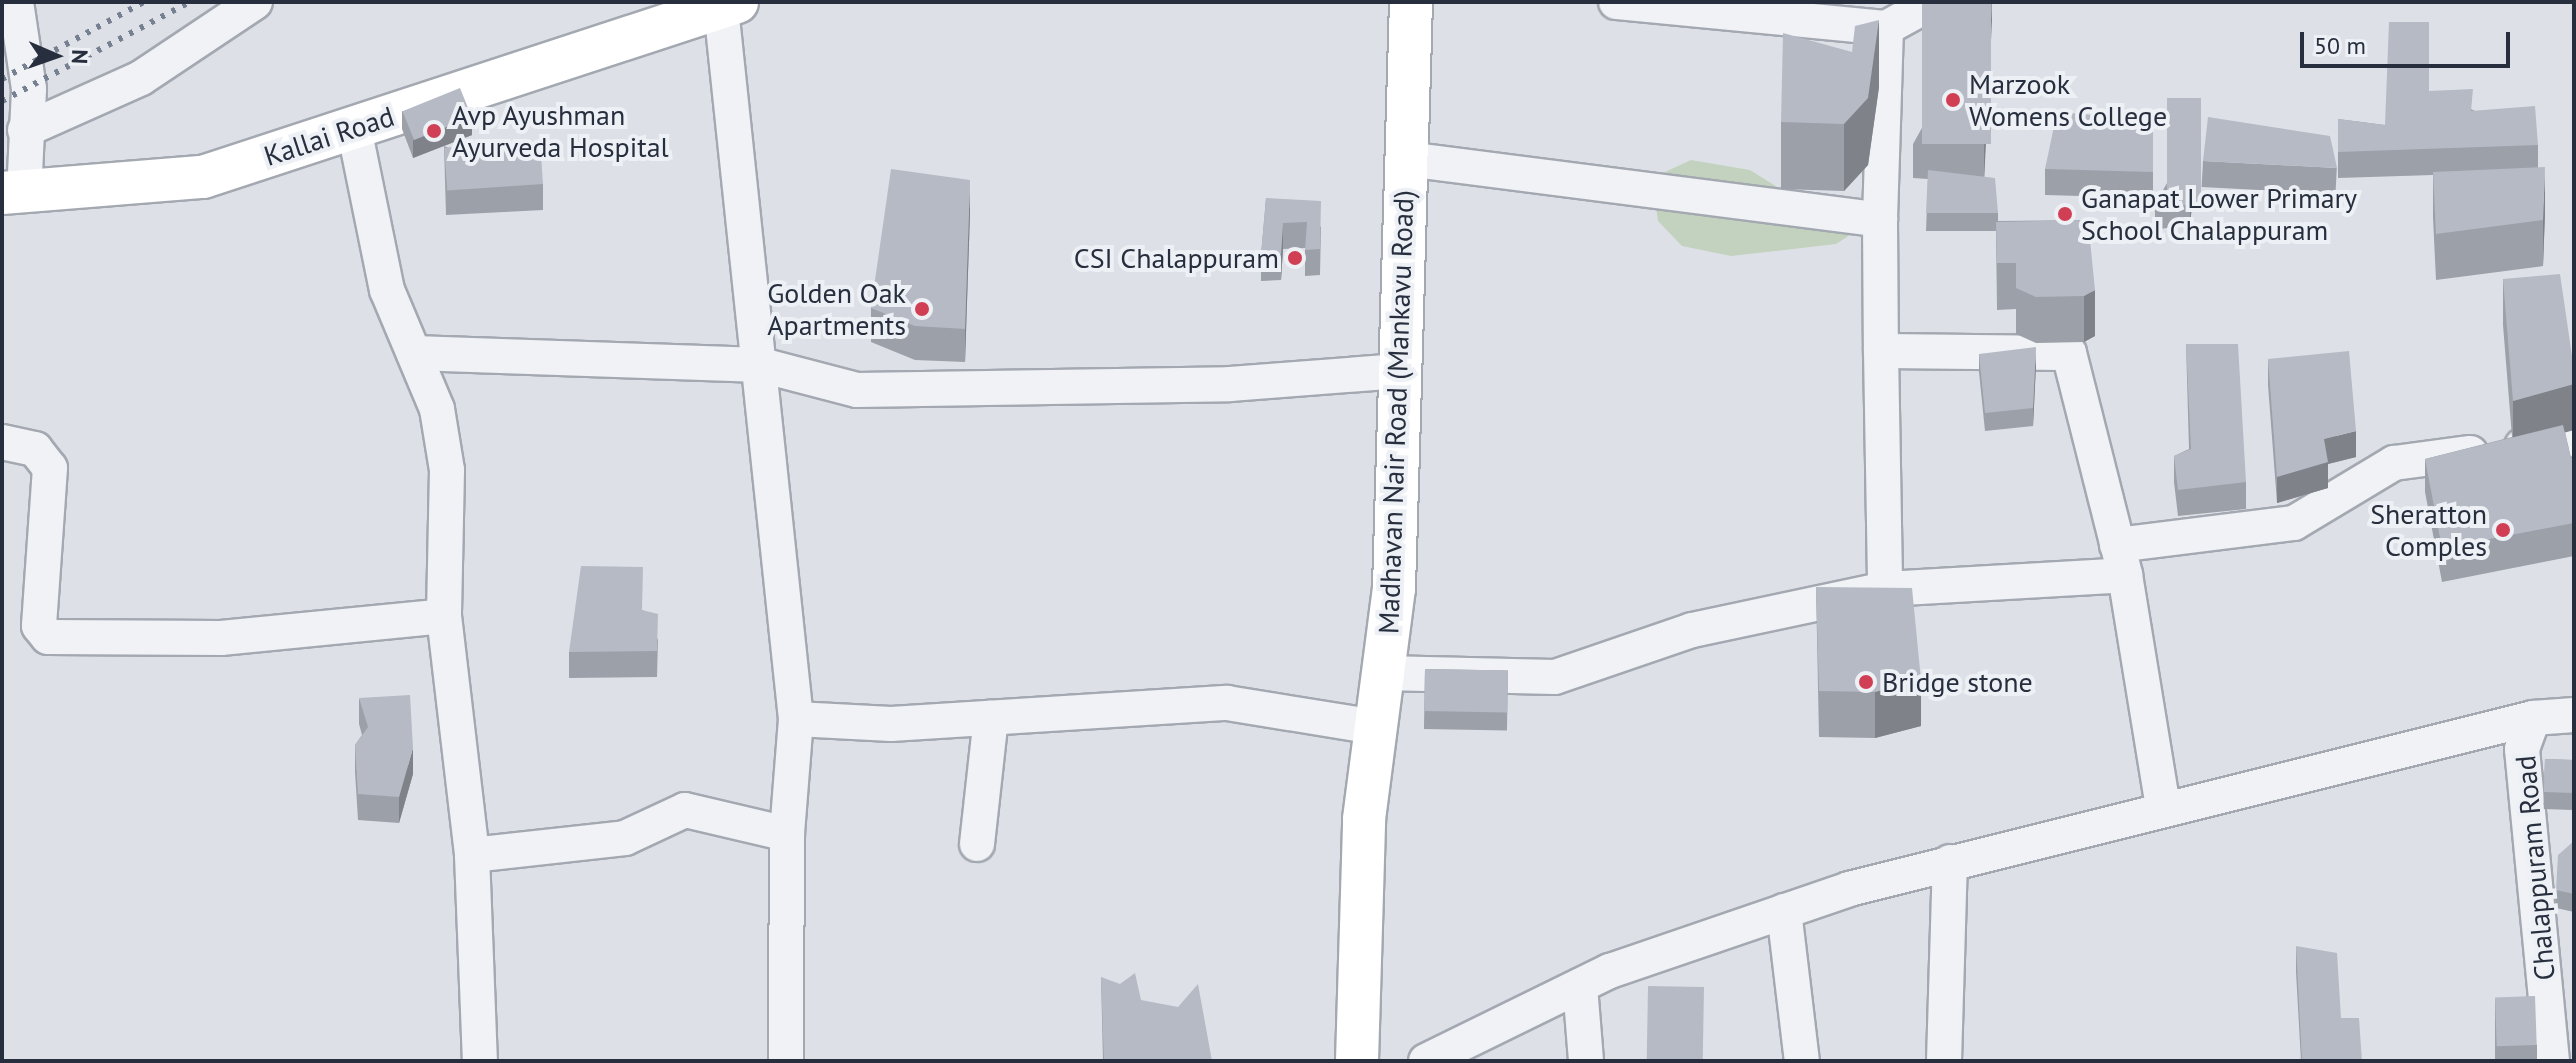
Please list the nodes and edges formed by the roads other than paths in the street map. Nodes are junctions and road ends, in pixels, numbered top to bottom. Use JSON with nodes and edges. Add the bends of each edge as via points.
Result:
{"nodes":[{"id":1,"x":16,"y":2,"type":"edge"},
{"id":2,"x":255,"y":2,"type":"edge"},
{"id":3,"x":1411,"y":2,"type":"edge"},
{"id":4,"x":1616,"y":2,"type":"edge"},
{"id":5,"x":1933,"y":2,"type":"edge"},
{"id":6,"x":729,"y":5,"type":"edge"},
{"id":7,"x":1886,"y":28,"type":"junction"},
{"id":8,"x":354,"y":128,"type":"junction"},
{"id":9,"x":25,"y":130,"type":"junction"},
{"id":10,"x":1407,"y":159,"type":"junction"},
{"id":11,"x":13,"y":193,"type":"edge"},
{"id":12,"x":1880,"y":220,"type":"junction"},
{"id":13,"x":1881,"y":351,"type":"junction"},
{"id":14,"x":414,"y":353,"type":"junction"},
{"id":15,"x":761,"y":365,"type":"junction"},
{"id":16,"x":1400,"y":371,"type":"junction"},
{"id":17,"x":2574,"y":439,"type":"edge"},
{"id":18,"x":2,"y":442,"type":"edge"},
{"id":19,"x":2121,"y":560,"type":"junction"},
{"id":20,"x":1885,"y":589,"type":"junction"},
{"id":21,"x":444,"y":616,"type":"junction"},
{"id":22,"x":1383,"y":673,"type":"junction"},
{"id":23,"x":2574,"y":715,"type":"edge"},
{"id":24,"x":991,"y":718,"type":"junction"},
{"id":25,"x":2533,"y":718,"type":"junction"},
{"id":26,"x":796,"y":719,"type":"junction"},
{"id":27,"x":1376,"y":727,"type":"junction"},
{"id":28,"x":2163,"y":806,"type":"junction"},
{"id":29,"x":787,"y":834,"type":"junction"},
{"id":30,"x":977,"y":844,"type":"dead end"},
{"id":31,"x":472,"y":855,"type":"junction"},
{"id":32,"x":1950,"y":862,"type":"junction"},
{"id":33,"x":1784,"y":911,"type":"junction"},
{"id":34,"x":1580,"y":986,"type":"junction"},
{"id":35,"x":480,"y":1061,"type":"edge"},
{"id":36,"x":786,"y":1061,"type":"edge"},
{"id":37,"x":1357,"y":1061,"type":"edge"},
{"id":38,"x":1426,"y":1061,"type":"edge"},
{"id":39,"x":1586,"y":1061,"type":"edge"},
{"id":40,"x":1802,"y":1061,"type":"edge"},
{"id":41,"x":1944,"y":1061,"type":"edge"},
{"id":42,"x":2552,"y":1061,"type":"edge"}],
"edges":[{"from":1,"to":9,"type":"street","via":[[29,89]]},
{"from":2,"to":9,"type":"street","via":[[141,78]]},
{"from":3,"to":10,"type":"main road","name":"Madhavan Nair Road (Mankavu Road)"},
{"from":4,"to":7,"type":"street"},
{"from":5,"to":7,"type":"street"},
{"from":6,"to":8,"type":"main road","name":"Kallai Road"},
{"from":6,"to":15,"type":"street"},
{"from":7,"to":12,"type":"street"},
{"from":8,"to":11,"type":"main road","name":"Kallai Road","via":[[203,177]]},
{"from":8,"to":14,"type":"street","via":[[387,290]]},
{"from":9,"to":11,"type":"street"},
{"from":10,"to":12,"type":"street"},
{"from":10,"to":16,"type":"main road","name":"Madhavan Nair Road (Mankavu Road)"},
{"from":12,"to":13,"type":"street"},
{"from":13,"to":19,"type":"street","via":[[2069,353]]},
{"from":13,"to":20,"type":"street"},
{"from":14,"to":15,"type":"street"},
{"from":14,"to":21,"type":"street","via":[[437,409],[447,470]]},
{"from":15,"to":16,"type":"street","via":[[857,390],[1230,384]]},
{"from":15,"to":26,"type":"street"},
{"from":16,"to":22,"type":"main road","name":"Madhavan Nair Road (Mankavu Road)","via":[[1394,588]]},
{"from":17,"to":19,"type":"street","via":[[2394,463],[2294,523]]},
{"from":18,"to":21,"type":"street","via":[[35,449],[50,468],[39,626],[48,637],[221,638]]},
{"from":19,"to":20,"type":"street"},
{"from":19,"to":28,"type":"street"},
{"from":20,"to":22,"type":"street","via":[[1692,630],[1555,677]]},
{"from":21,"to":31,"type":"street"},
{"from":22,"to":27,"type":"main road","name":"Madhavan Nair Road (Mankavu Road)"},
{"from":23,"to":25,"type":"street","name":"Chalappuram Road"},
{"from":24,"to":26,"type":"street","via":[[891,724]]},
{"from":24,"to":27,"type":"street","via":[[1227,703]]},
{"from":24,"to":30,"type":"street"},
{"from":25,"to":28,"type":"street"},
{"from":25,"to":42,"type":"street","name":"Chalappuram Road","via":[[2522,749]]},
{"from":26,"to":29,"type":"street"},
{"from":27,"to":37,"type":"main road","name":"Madhavan Nair Road (Mankavu Road)","via":[[1364,819]]},
{"from":28,"to":32,"type":"street"},
{"from":29,"to":31,"type":"street","via":[[685,810],[625,838]]},
{"from":29,"to":36,"type":"street"},
{"from":31,"to":35,"type":"street"},
{"from":32,"to":33,"type":"street"},
{"from":32,"to":41,"type":"street"},
{"from":33,"to":34,"type":"street"},
{"from":33,"to":40,"type":"street"},
{"from":34,"to":38,"type":"street"},
{"from":34,"to":39,"type":"street"}]}
